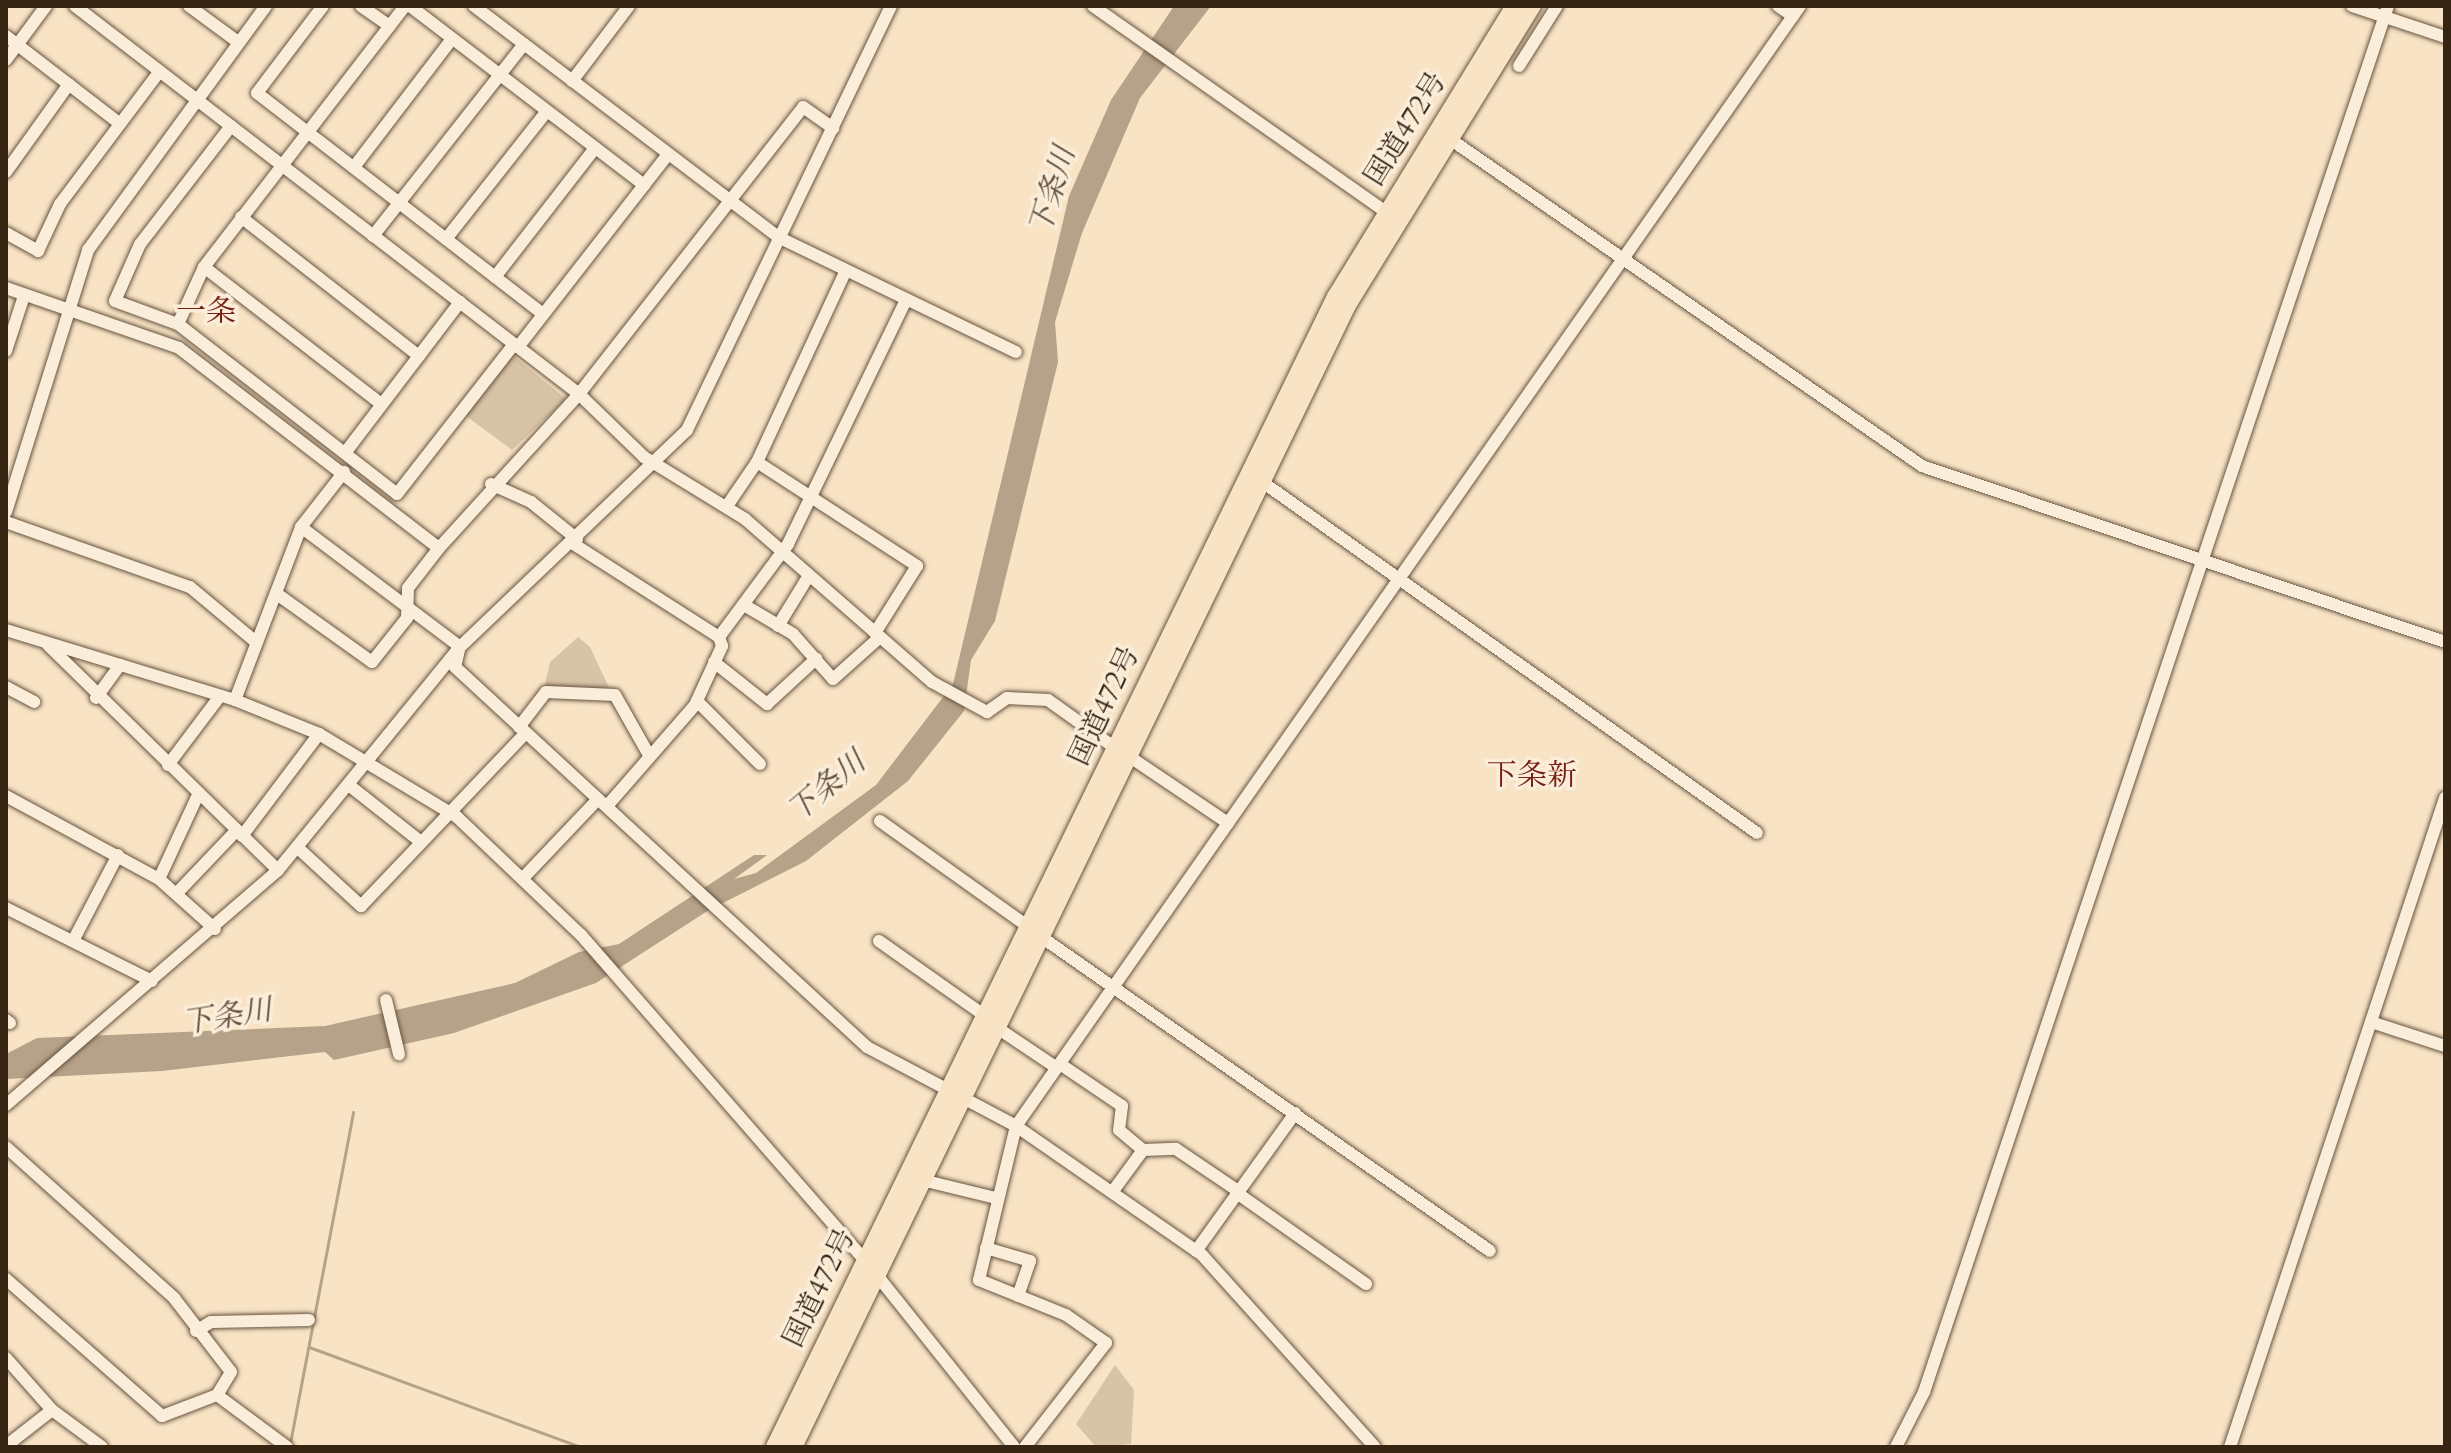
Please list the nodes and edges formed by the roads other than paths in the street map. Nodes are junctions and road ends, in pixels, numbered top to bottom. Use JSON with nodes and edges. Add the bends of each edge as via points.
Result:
{"nodes":[{"id":1,"x":46,"y":6,"type":"edge"},
{"id":2,"x":75,"y":6,"type":"edge"},
{"id":3,"x":189,"y":6,"type":"edge"},
{"id":4,"x":266,"y":6,"type":"edge"},
{"id":5,"x":323,"y":6,"type":"edge"},
{"id":6,"x":361,"y":6,"type":"edge"},
{"id":7,"x":408,"y":6,"type":"edge"},
{"id":8,"x":474,"y":6,"type":"edge"},
{"id":9,"x":629,"y":6,"type":"edge"},
{"id":10,"x":1093,"y":6,"type":"edge"},
{"id":11,"x":1515,"y":6,"type":"edge"},
{"id":12,"x":1532,"y":6,"type":"edge"},
{"id":13,"x":1557,"y":6,"type":"edge"},
{"id":14,"x":1778,"y":6,"type":"edge"},
{"id":15,"x":2352,"y":6,"type":"edge"},
{"id":16,"x":887,"y":7,"type":"edge"},
{"id":17,"x":207,"y":11,"type":"edge"},
{"id":18,"x":1796,"y":11,"type":"edge"},
{"id":19,"x":2384,"y":11,"type":"edge"},
{"id":20,"x":390,"y":26,"type":"junction"},
{"id":21,"x":6,"y":36,"type":"edge"},
{"id":22,"x":2445,"y":37,"type":"edge"},
{"id":23,"x":452,"y":39,"type":"junction"},
{"id":24,"x":238,"y":42,"type":"junction"},
{"id":25,"x":524,"y":44,"type":"junction"},
{"id":26,"x":18,"y":45,"type":"junction"},
{"id":27,"x":6,"y":60,"type":"edge"},
{"id":28,"x":1519,"y":66,"type":"dead end"},
{"id":29,"x":160,"y":71,"type":"junction"},
{"id":30,"x":500,"y":75,"type":"junction"},
{"id":31,"x":572,"y":81,"type":"junction"},
{"id":32,"x":69,"y":84,"type":"junction"},
{"id":33,"x":196,"y":98,"type":"junction"},
{"id":34,"x":547,"y":111,"type":"junction"},
{"id":35,"x":119,"y":123,"type":"junction"},
{"id":36,"x":231,"y":126,"type":"junction"},
{"id":37,"x":833,"y":128,"type":"junction"},
{"id":38,"x":308,"y":132,"type":"junction"},
{"id":39,"x":1450,"y":139,"type":"junction"},
{"id":40,"x":595,"y":148,"type":"junction"},
{"id":41,"x":668,"y":154,"type":"junction"},
{"id":42,"x":282,"y":165,"type":"junction"},
{"id":43,"x":354,"y":167,"type":"junction"},
{"id":44,"x":6,"y":172,"type":"edge"},
{"id":45,"x":644,"y":185,"type":"junction"},
{"id":46,"x":729,"y":199,"type":"junction"},
{"id":47,"x":399,"y":203,"type":"junction"},
{"id":48,"x":1386,"y":212,"type":"junction"},
{"id":49,"x":241,"y":217,"type":"junction"},
{"id":50,"x":6,"y":233,"type":"edge"},
{"id":51,"x":373,"y":236,"type":"junction"},
{"id":52,"x":780,"y":238,"type":"junction"},
{"id":53,"x":446,"y":239,"type":"junction"},
{"id":54,"x":1624,"y":257,"type":"junction"},
{"id":55,"x":204,"y":267,"type":"junction"},
{"id":56,"x":845,"y":272,"type":"junction"},
{"id":57,"x":495,"y":277,"type":"junction"},
{"id":58,"x":6,"y":288,"type":"edge"},
{"id":59,"x":23,"y":299,"type":"junction"},
{"id":60,"x":906,"y":300,"type":"junction"},
{"id":61,"x":460,"y":302,"type":"junction"},
{"id":62,"x":67,"y":311,"type":"junction"},
{"id":63,"x":543,"y":314,"type":"junction"},
{"id":64,"x":178,"y":324,"type":"junction"},
{"id":65,"x":516,"y":346,"type":"junction"},
{"id":66,"x":6,"y":351,"type":"edge"},
{"id":67,"x":1016,"y":352,"type":"dead end"},
{"id":68,"x":419,"y":356,"type":"junction"},
{"id":69,"x":579,"y":394,"type":"junction"},
{"id":70,"x":381,"y":404,"type":"junction"},
{"id":71,"x":345,"y":453,"type":"junction"},
{"id":72,"x":655,"y":461,"type":"junction"},
{"id":73,"x":757,"y":462,"type":"junction"},
{"id":74,"x":344,"y":472,"type":"junction"},
{"id":75,"x":1261,"y":481,"type":"junction"},
{"id":76,"x":491,"y":484,"type":"junction"},
{"id":77,"x":813,"y":496,"type":"junction"},
{"id":78,"x":727,"y":506,"type":"junction"},
{"id":79,"x":6,"y":512,"type":"edge"},
{"id":80,"x":6,"y":522,"type":"edge"},
{"id":81,"x":301,"y":527,"type":"junction"},
{"id":82,"x":575,"y":541,"type":"junction"},
{"id":83,"x":439,"y":548,"type":"junction"},
{"id":84,"x":783,"y":550,"type":"junction"},
{"id":85,"x":2200,"y":561,"type":"junction"},
{"id":86,"x":808,"y":577,"type":"junction"},
{"id":87,"x":1398,"y":583,"type":"junction"},
{"id":88,"x":277,"y":594,"type":"junction"},
{"id":89,"x":404,"y":604,"type":"junction"},
{"id":90,"x":744,"y":605,"type":"junction"},
{"id":91,"x":778,"y":626,"type":"junction"},
{"id":92,"x":6,"y":630,"type":"edge"},
{"id":93,"x":877,"y":635,"type":"junction"},
{"id":94,"x":719,"y":637,"type":"junction"},
{"id":95,"x":256,"y":642,"type":"junction"},
{"id":96,"x":2445,"y":642,"type":"edge"},
{"id":97,"x":46,"y":643,"type":"junction"},
{"id":98,"x":460,"y":647,"type":"junction"},
{"id":99,"x":816,"y":659,"type":"junction"},
{"id":100,"x":714,"y":662,"type":"junction"},
{"id":101,"x":120,"y":665,"type":"junction"},
{"id":102,"x":6,"y":687,"type":"edge"},
{"id":103,"x":220,"y":696,"type":"junction"},
{"id":104,"x":96,"y":698,"type":"junction"},
{"id":105,"x":235,"y":700,"type":"junction"},
{"id":106,"x":697,"y":701,"type":"junction"},
{"id":107,"x":34,"y":702,"type":"dead end"},
{"id":108,"x":522,"y":730,"type":"junction"},
{"id":109,"x":319,"y":734,"type":"junction"},
{"id":110,"x":1121,"y":752,"type":"junction"},
{"id":111,"x":649,"y":755,"type":"junction"},
{"id":112,"x":367,"y":759,"type":"junction"},
{"id":113,"x":760,"y":764,"type":"dead end"},
{"id":114,"x":168,"y":765,"type":"junction"},
{"id":115,"x":350,"y":786,"type":"junction"},
{"id":116,"x":199,"y":793,"type":"junction"},
{"id":117,"x":6,"y":796,"type":"edge"},
{"id":118,"x":2445,"y":798,"type":"edge"},
{"id":119,"x":603,"y":803,"type":"junction"},
{"id":120,"x":450,"y":813,"type":"junction"},
{"id":121,"x":880,"y":821,"type":"dead end"},
{"id":122,"x":1228,"y":823,"type":"junction"},
{"id":123,"x":240,"y":833,"type":"junction"},
{"id":124,"x":1757,"y":833,"type":"dead end"},
{"id":125,"x":421,"y":842,"type":"junction"},
{"id":126,"x":298,"y":848,"type":"junction"},
{"id":127,"x":118,"y":855,"type":"junction"},
{"id":128,"x":278,"y":870,"type":"junction"},
{"id":129,"x":525,"y":876,"type":"junction"},
{"id":130,"x":159,"y":879,"type":"junction"},
{"id":131,"x":177,"y":893,"type":"junction"},
{"id":132,"x":6,"y":908,"type":"edge"},
{"id":133,"x":215,"y":929,"type":"junction"},
{"id":134,"x":1034,"y":931,"type":"junction"},
{"id":135,"x":73,"y":941,"type":"junction"},
{"id":136,"x":879,"y":941,"type":"dead end"},
{"id":137,"x":152,"y":981,"type":"junction"},
{"id":138,"x":1115,"y":985,"type":"junction"},
{"id":139,"x":386,"y":1002,"type":"dead end"},
{"id":140,"x":990,"y":1021,"type":"junction"},
{"id":141,"x":2371,"y":1022,"type":"junction"},
{"id":142,"x":2445,"y":1046,"type":"edge"},
{"id":143,"x":399,"y":1054,"type":"dead end"},
{"id":144,"x":1059,"y":1066,"type":"junction"},
{"id":145,"x":954,"y":1096,"type":"junction"},
{"id":146,"x":6,"y":1105,"type":"edge"},
{"id":147,"x":1295,"y":1113,"type":"junction"},
{"id":148,"x":1016,"y":1126,"type":"junction"},
{"id":149,"x":6,"y":1147,"type":"edge"},
{"id":150,"x":1143,"y":1150,"type":"junction"},
{"id":151,"x":922,"y":1180,"type":"junction"},
{"id":152,"x":1113,"y":1191,"type":"junction"},
{"id":153,"x":1237,"y":1192,"type":"junction"},
{"id":154,"x":996,"y":1198,"type":"junction"},
{"id":155,"x":986,"y":1248,"type":"junction"},
{"id":156,"x":1196,"y":1251,"type":"junction"},
{"id":157,"x":1490,"y":1251,"type":"dead end"},
{"id":158,"x":864,"y":1259,"type":"junction"},
{"id":159,"x":876,"y":1275,"type":"junction"},
{"id":160,"x":6,"y":1279,"type":"edge"},
{"id":161,"x":1366,"y":1284,"type":"dead end"},
{"id":162,"x":1018,"y":1296,"type":"junction"},
{"id":163,"x":309,"y":1320,"type":"dead end"},
{"id":164,"x":196,"y":1331,"type":"junction"},
{"id":165,"x":6,"y":1358,"type":"edge"},
{"id":166,"x":217,"y":1395,"type":"junction"},
{"id":167,"x":52,"y":1410,"type":"junction"},
{"id":168,"x":22,"y":1442,"type":"edge"},
{"id":169,"x":6,"y":1446,"type":"edge"},
{"id":170,"x":102,"y":1447,"type":"edge"},
{"id":171,"x":283,"y":1447,"type":"edge"},
{"id":172,"x":775,"y":1447,"type":"edge"},
{"id":173,"x":793,"y":1447,"type":"edge"},
{"id":174,"x":1014,"y":1447,"type":"edge"},
{"id":175,"x":1025,"y":1447,"type":"edge"},
{"id":176,"x":1375,"y":1447,"type":"edge"},
{"id":177,"x":1896,"y":1447,"type":"edge"},
{"id":178,"x":2230,"y":1447,"type":"edge"}],
"edges":[{"from":1,"to":26,"type":"street"},
{"from":2,"to":29,"type":"street"},
{"from":3,"to":17,"type":"street"},
{"from":4,"to":24,"type":"street"},
{"from":5,"to":38,"type":"street","via":[[257,93]]},
{"from":6,"to":20,"type":"street"},
{"from":7,"to":20,"type":"street"},
{"from":7,"to":23,"type":"street"},
{"from":8,"to":25,"type":"street"},
{"from":9,"to":31,"type":"street"},
{"from":10,"to":48,"type":"street"},
{"from":11,"to":48,"type":"highway","name":"国道472号"},
{"from":12,"to":39,"type":"highway","name":"国道472号"},
{"from":13,"to":28,"type":"street"},
{"from":14,"to":18,"type":"street"},
{"from":15,"to":19,"type":"street"},
{"from":16,"to":37,"type":"street"},
{"from":17,"to":24,"type":"street"},
{"from":18,"to":54,"type":"street"},
{"from":19,"to":22,"type":"street"},
{"from":19,"to":85,"type":"street"},
{"from":20,"to":38,"type":"street"},
{"from":21,"to":26,"type":"street"},
{"from":23,"to":30,"type":"street"},
{"from":23,"to":43,"type":"street"},
{"from":24,"to":33,"type":"street"},
{"from":25,"to":30,"type":"street"},
{"from":25,"to":31,"type":"street"},
{"from":26,"to":27,"type":"street"},
{"from":26,"to":32,"type":"street"},
{"from":29,"to":33,"type":"street"},
{"from":29,"to":35,"type":"street"},
{"from":30,"to":34,"type":"street"},
{"from":30,"to":47,"type":"street"},
{"from":31,"to":41,"type":"street"},
{"from":32,"to":35,"type":"street"},
{"from":32,"to":44,"type":"street"},
{"from":33,"to":36,"type":"street"},
{"from":33,"to":62,"type":"street","via":[[106,217]]},
{"from":34,"to":40,"type":"street"},
{"from":34,"to":53,"type":"street"},
{"from":35,"to":50,"type":"street","via":[[60,204],[38,251]]},
{"from":36,"to":42,"type":"street"},
{"from":36,"to":64,"type":"street","via":[[140,244],[115,301]]},
{"from":37,"to":46,"type":"street","via":[[803,107]]},
{"from":37,"to":52,"type":"street"},
{"from":38,"to":42,"type":"street"},
{"from":38,"to":43,"type":"street"},
{"from":39,"to":54,"type":"street"},
{"from":39,"to":75,"type":"highway","name":"国道472号","via":[[1347,305]]},
{"from":40,"to":45,"type":"street"},
{"from":40,"to":57,"type":"street"},
{"from":41,"to":45,"type":"street"},
{"from":41,"to":46,"type":"street"},
{"from":42,"to":49,"type":"street"},
{"from":42,"to":51,"type":"street"},
{"from":43,"to":47,"type":"street"},
{"from":45,"to":63,"type":"street"},
{"from":46,"to":52,"type":"street"},
{"from":46,"to":69,"type":"street"},
{"from":47,"to":51,"type":"street"},
{"from":47,"to":53,"type":"street"},
{"from":48,"to":110,"type":"highway","name":"国道472号","via":[[1247,472]]},
{"from":49,"to":55,"type":"street"},
{"from":49,"to":68,"type":"street"},
{"from":51,"to":61,"type":"street"},
{"from":52,"to":56,"type":"street"},
{"from":52,"to":72,"type":"street","via":[[692,422]]},
{"from":53,"to":57,"type":"street"},
{"from":54,"to":85,"type":"street","via":[[1922,466]]},
{"from":54,"to":87,"type":"street"},
{"from":55,"to":64,"type":"street"},
{"from":55,"to":70,"type":"street"},
{"from":56,"to":60,"type":"street"},
{"from":56,"to":73,"type":"street"},
{"from":57,"to":63,"type":"street"},
{"from":58,"to":59,"type":"street"},
{"from":59,"to":62,"type":"street"},
{"from":59,"to":66,"type":"street"},
{"from":60,"to":67,"type":"street"},
{"from":60,"to":77,"type":"street"},
{"from":61,"to":65,"type":"street"},
{"from":61,"to":68,"type":"street"},
{"from":62,"to":74,"type":"street","via":[[179,348]]},
{"from":62,"to":79,"type":"street"},
{"from":63,"to":65,"type":"street"},
{"from":64,"to":71,"type":"street"},
{"from":65,"to":69,"type":"street"},
{"from":65,"to":71,"type":"street","via":[[397,494]]},
{"from":68,"to":70,"type":"street"},
{"from":69,"to":72,"type":"street"},
{"from":69,"to":76,"type":"street"},
{"from":70,"to":71,"type":"street"},
{"from":72,"to":78,"type":"street"},
{"from":72,"to":82,"type":"street"},
{"from":73,"to":77,"type":"street"},
{"from":73,"to":78,"type":"street"},
{"from":74,"to":81,"type":"street"},
{"from":74,"to":83,"type":"street"},
{"from":75,"to":87,"type":"street"},
{"from":75,"to":110,"type":"highway","name":"国道472号"},
{"from":76,"to":82,"type":"street","via":[[531,502]]},
{"from":76,"to":83,"type":"street"},
{"from":77,"to":84,"type":"street"},
{"from":77,"to":93,"type":"street","via":[[917,566]]},
{"from":78,"to":84,"type":"street"},
{"from":80,"to":95,"type":"street","via":[[190,587]]},
{"from":81,"to":88,"type":"street"},
{"from":81,"to":89,"type":"street"},
{"from":82,"to":94,"type":"street"},
{"from":82,"to":98,"type":"street"},
{"from":83,"to":89,"type":"street"},
{"from":84,"to":86,"type":"street"},
{"from":84,"to":90,"type":"street"},
{"from":85,"to":96,"type":"street"},
{"from":85,"to":177,"type":"street","via":[[1924,1392]]},
{"from":86,"to":91,"type":"street"},
{"from":86,"to":93,"type":"street"},
{"from":87,"to":122,"type":"street"},
{"from":87,"to":124,"type":"street"},
{"from":88,"to":89,"type":"street","via":[[372,662],[407,618]]},
{"from":88,"to":95,"type":"street"},
{"from":89,"to":98,"type":"street"},
{"from":90,"to":91,"type":"street"},
{"from":90,"to":94,"type":"street"},
{"from":91,"to":99,"type":"street"},
{"from":92,"to":97,"type":"street"},
{"from":93,"to":99,"type":"street","via":[[833,679]]},
{"from":93,"to":110,"type":"street","via":[[932,682],[982,710],[1007,698],[1048,700]]},
{"from":94,"to":100,"type":"street"},
{"from":95,"to":105,"type":"street"},
{"from":97,"to":101,"type":"street"},
{"from":97,"to":104,"type":"street"},
{"from":98,"to":108,"type":"street","via":[[455,667]]},
{"from":98,"to":112,"type":"street"},
{"from":99,"to":100,"type":"street","via":[[767,704]]},
{"from":100,"to":106,"type":"street"},
{"from":101,"to":103,"type":"street"},
{"from":101,"to":104,"type":"street"},
{"from":102,"to":107,"type":"street"},
{"from":103,"to":105,"type":"street"},
{"from":103,"to":114,"type":"street"},
{"from":104,"to":114,"type":"street"},
{"from":105,"to":109,"type":"street"},
{"from":106,"to":111,"type":"street"},
{"from":106,"to":113,"type":"street"},
{"from":108,"to":111,"type":"street","via":[[546,692],[615,695]]},
{"from":108,"to":119,"type":"street"},
{"from":108,"to":120,"type":"street"},
{"from":109,"to":112,"type":"street"},
{"from":109,"to":123,"type":"street"},
{"from":110,"to":122,"type":"street"},
{"from":110,"to":134,"type":"highway","name":"国道472号"},
{"from":111,"to":119,"type":"street"},
{"from":112,"to":115,"type":"street"},
{"from":112,"to":120,"type":"street"},
{"from":114,"to":116,"type":"street"},
{"from":115,"to":125,"type":"street"},
{"from":115,"to":126,"type":"street"},
{"from":116,"to":123,"type":"street"},
{"from":116,"to":130,"type":"street"},
{"from":117,"to":127,"type":"street"},
{"from":118,"to":141,"type":"street"},
{"from":119,"to":129,"type":"street"},
{"from":119,"to":145,"type":"street","via":[[867,1047]]},
{"from":120,"to":125,"type":"street"},
{"from":120,"to":129,"type":"street"},
{"from":121,"to":134,"type":"street"},
{"from":122,"to":138,"type":"street"},
{"from":123,"to":128,"type":"street"},
{"from":123,"to":131,"type":"street"},
{"from":125,"to":126,"type":"street","via":[[361,906]]},
{"from":126,"to":128,"type":"street"},
{"from":127,"to":130,"type":"street"},
{"from":127,"to":135,"type":"street"},
{"from":128,"to":133,"type":"street"},
{"from":129,"to":158,"type":"street"},
{"from":130,"to":131,"type":"street"},
{"from":131,"to":133,"type":"street"},
{"from":132,"to":135,"type":"street"},
{"from":133,"to":137,"type":"street"},
{"from":134,"to":138,"type":"street"},
{"from":134,"to":140,"type":"highway","name":"国道472号"},
{"from":135,"to":137,"type":"street"},
{"from":136,"to":140,"type":"street"},
{"from":137,"to":146,"type":"street"},
{"from":138,"to":144,"type":"street"},
{"from":138,"to":147,"type":"street"},
{"from":139,"to":143,"type":"street"},
{"from":140,"to":144,"type":"street"},
{"from":140,"to":145,"type":"highway","name":"国道472号"},
{"from":141,"to":142,"type":"street"},
{"from":141,"to":178,"type":"street"},
{"from":144,"to":148,"type":"street"},
{"from":144,"to":150,"type":"street","via":[[1122,1106],[1119,1130]]},
{"from":145,"to":148,"type":"street"},
{"from":145,"to":151,"type":"highway","name":"国道472号"},
{"from":145,"to":158,"type":"highway","name":"国道472号"},
{"from":147,"to":153,"type":"street"},
{"from":147,"to":157,"type":"street"},
{"from":148,"to":152,"type":"street"},
{"from":148,"to":154,"type":"street"},
{"from":149,"to":164,"type":"street","via":[[174,1298]]},
{"from":150,"to":152,"type":"street"},
{"from":150,"to":153,"type":"street","via":[[1176,1149]]},
{"from":151,"to":154,"type":"street"},
{"from":151,"to":159,"type":"highway","name":"国道472号"},
{"from":152,"to":156,"type":"street"},
{"from":153,"to":156,"type":"street"},
{"from":153,"to":161,"type":"street"},
{"from":154,"to":155,"type":"street"},
{"from":155,"to":162,"type":"street","via":[[979,1280]]},
{"from":155,"to":162,"type":"street","via":[[1030,1261]]},
{"from":156,"to":176,"type":"street"},
{"from":158,"to":159,"type":"street"},
{"from":158,"to":172,"type":"highway","name":"国道472号"},
{"from":159,"to":173,"type":"highway","name":"国道472号"},
{"from":159,"to":174,"type":"street"},
{"from":160,"to":166,"type":"street","via":[[162,1416]]},
{"from":162,"to":175,"type":"street","via":[[1106,1343]]},
{"from":163,"to":164,"type":"street","via":[[211,1322]]},
{"from":164,"to":166,"type":"street","via":[[231,1372]]},
{"from":165,"to":167,"type":"street"},
{"from":166,"to":171,"type":"street"},
{"from":167,"to":168,"type":"street"},
{"from":167,"to":170,"type":"street"},
{"from":168,"to":169,"type":"street"}]}
